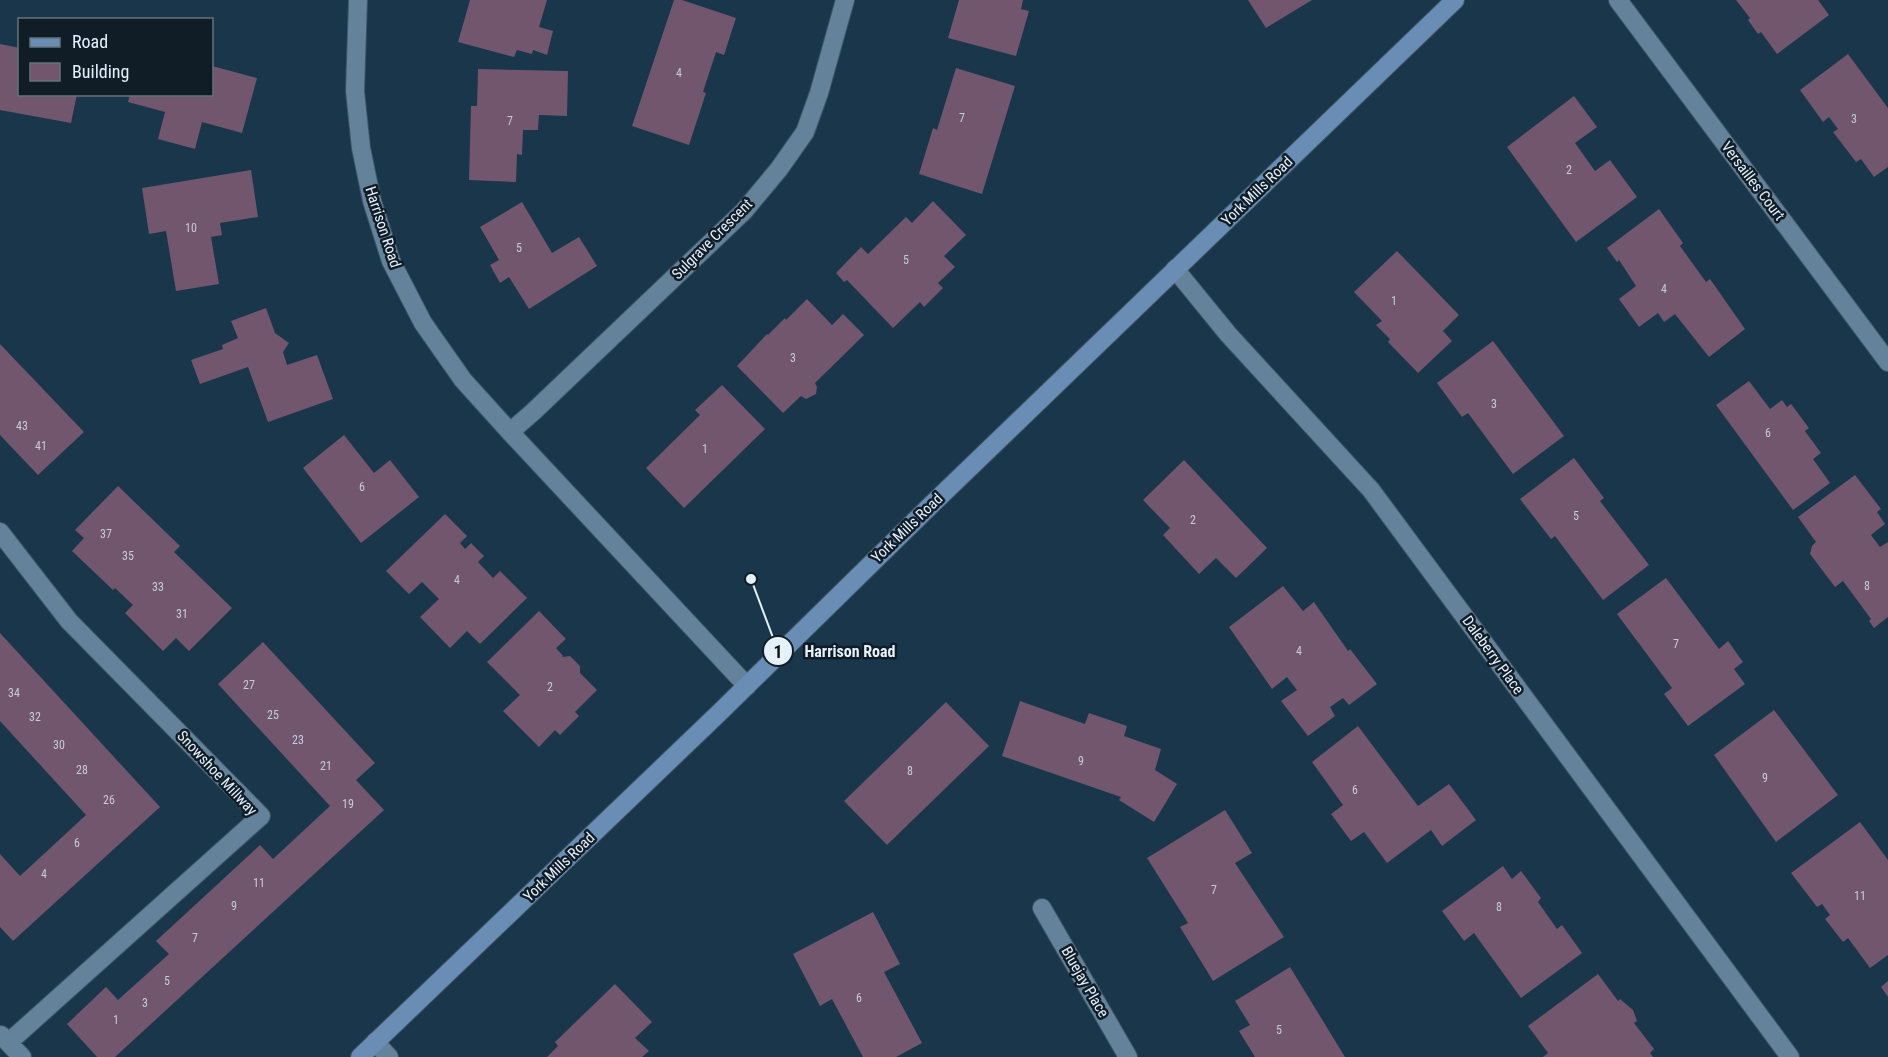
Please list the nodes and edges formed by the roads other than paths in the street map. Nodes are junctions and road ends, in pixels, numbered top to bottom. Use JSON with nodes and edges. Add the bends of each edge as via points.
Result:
{"nodes":[{"id":1,"x":358,"y":0,"type":"edge"},
{"id":2,"x":844,"y":0,"type":"edge"},
{"id":3,"x":1455,"y":0,"type":"edge"},
{"id":4,"x":1618,"y":0,"type":"edge"},
{"id":5,"x":1175,"y":269,"type":"junction"},
{"id":6,"x":1888,"y":362,"type":"edge"},
{"id":7,"x":510,"y":432,"type":"junction"},
{"id":8,"x":0,"y":532,"type":"edge"},
{"id":9,"x":747,"y":686,"type":"junction"},
{"id":10,"x":1042,"y":908,"type":"dead end"},
{"id":11,"x":4,"y":1038,"type":"edge"},
{"id":12,"x":375,"y":1042,"type":"junction"},
{"id":13,"x":22,"y":1057,"type":"edge"},
{"id":14,"x":360,"y":1057,"type":"edge"},
{"id":15,"x":389,"y":1057,"type":"edge"},
{"id":16,"x":1128,"y":1057,"type":"edge"},
{"id":17,"x":1790,"y":1057,"type":"edge"}],
"edges":[{"from":1,"to":7,"type":"street","name":"Harrison Road","via":[[355,90],[362,148],[372,201],[391,261],[423,322],[464,380]]},
{"from":2,"to":7,"type":"street","name":"Sulgrave Crescent","via":[[805,132],[779,169],[744,211]]},
{"from":3,"to":5,"type":"main road","name":"York Mills Road"},
{"from":4,"to":6,"type":"street","name":"Versailles Court"},
{"from":5,"to":9,"type":"main road","name":"York Mills Road"},
{"from":5,"to":17,"type":"street","name":"Daleberry Place","via":[[1228,334],[1371,490]]},
{"from":7,"to":9,"type":"street","name":"Harrison Road"},
{"from":8,"to":11,"type":"street","name":"Snowshoe Millway","via":[[69,621],[261,816]]},
{"from":9,"to":12,"type":"main road","name":"York Mills Road"},
{"from":10,"to":16,"type":"street","name":"Bluejay Place"},
{"from":11,"to":13,"type":"street"},
{"from":12,"to":14,"type":"main road","name":"York Mills Road"},
{"from":12,"to":15,"type":"street"}]}
